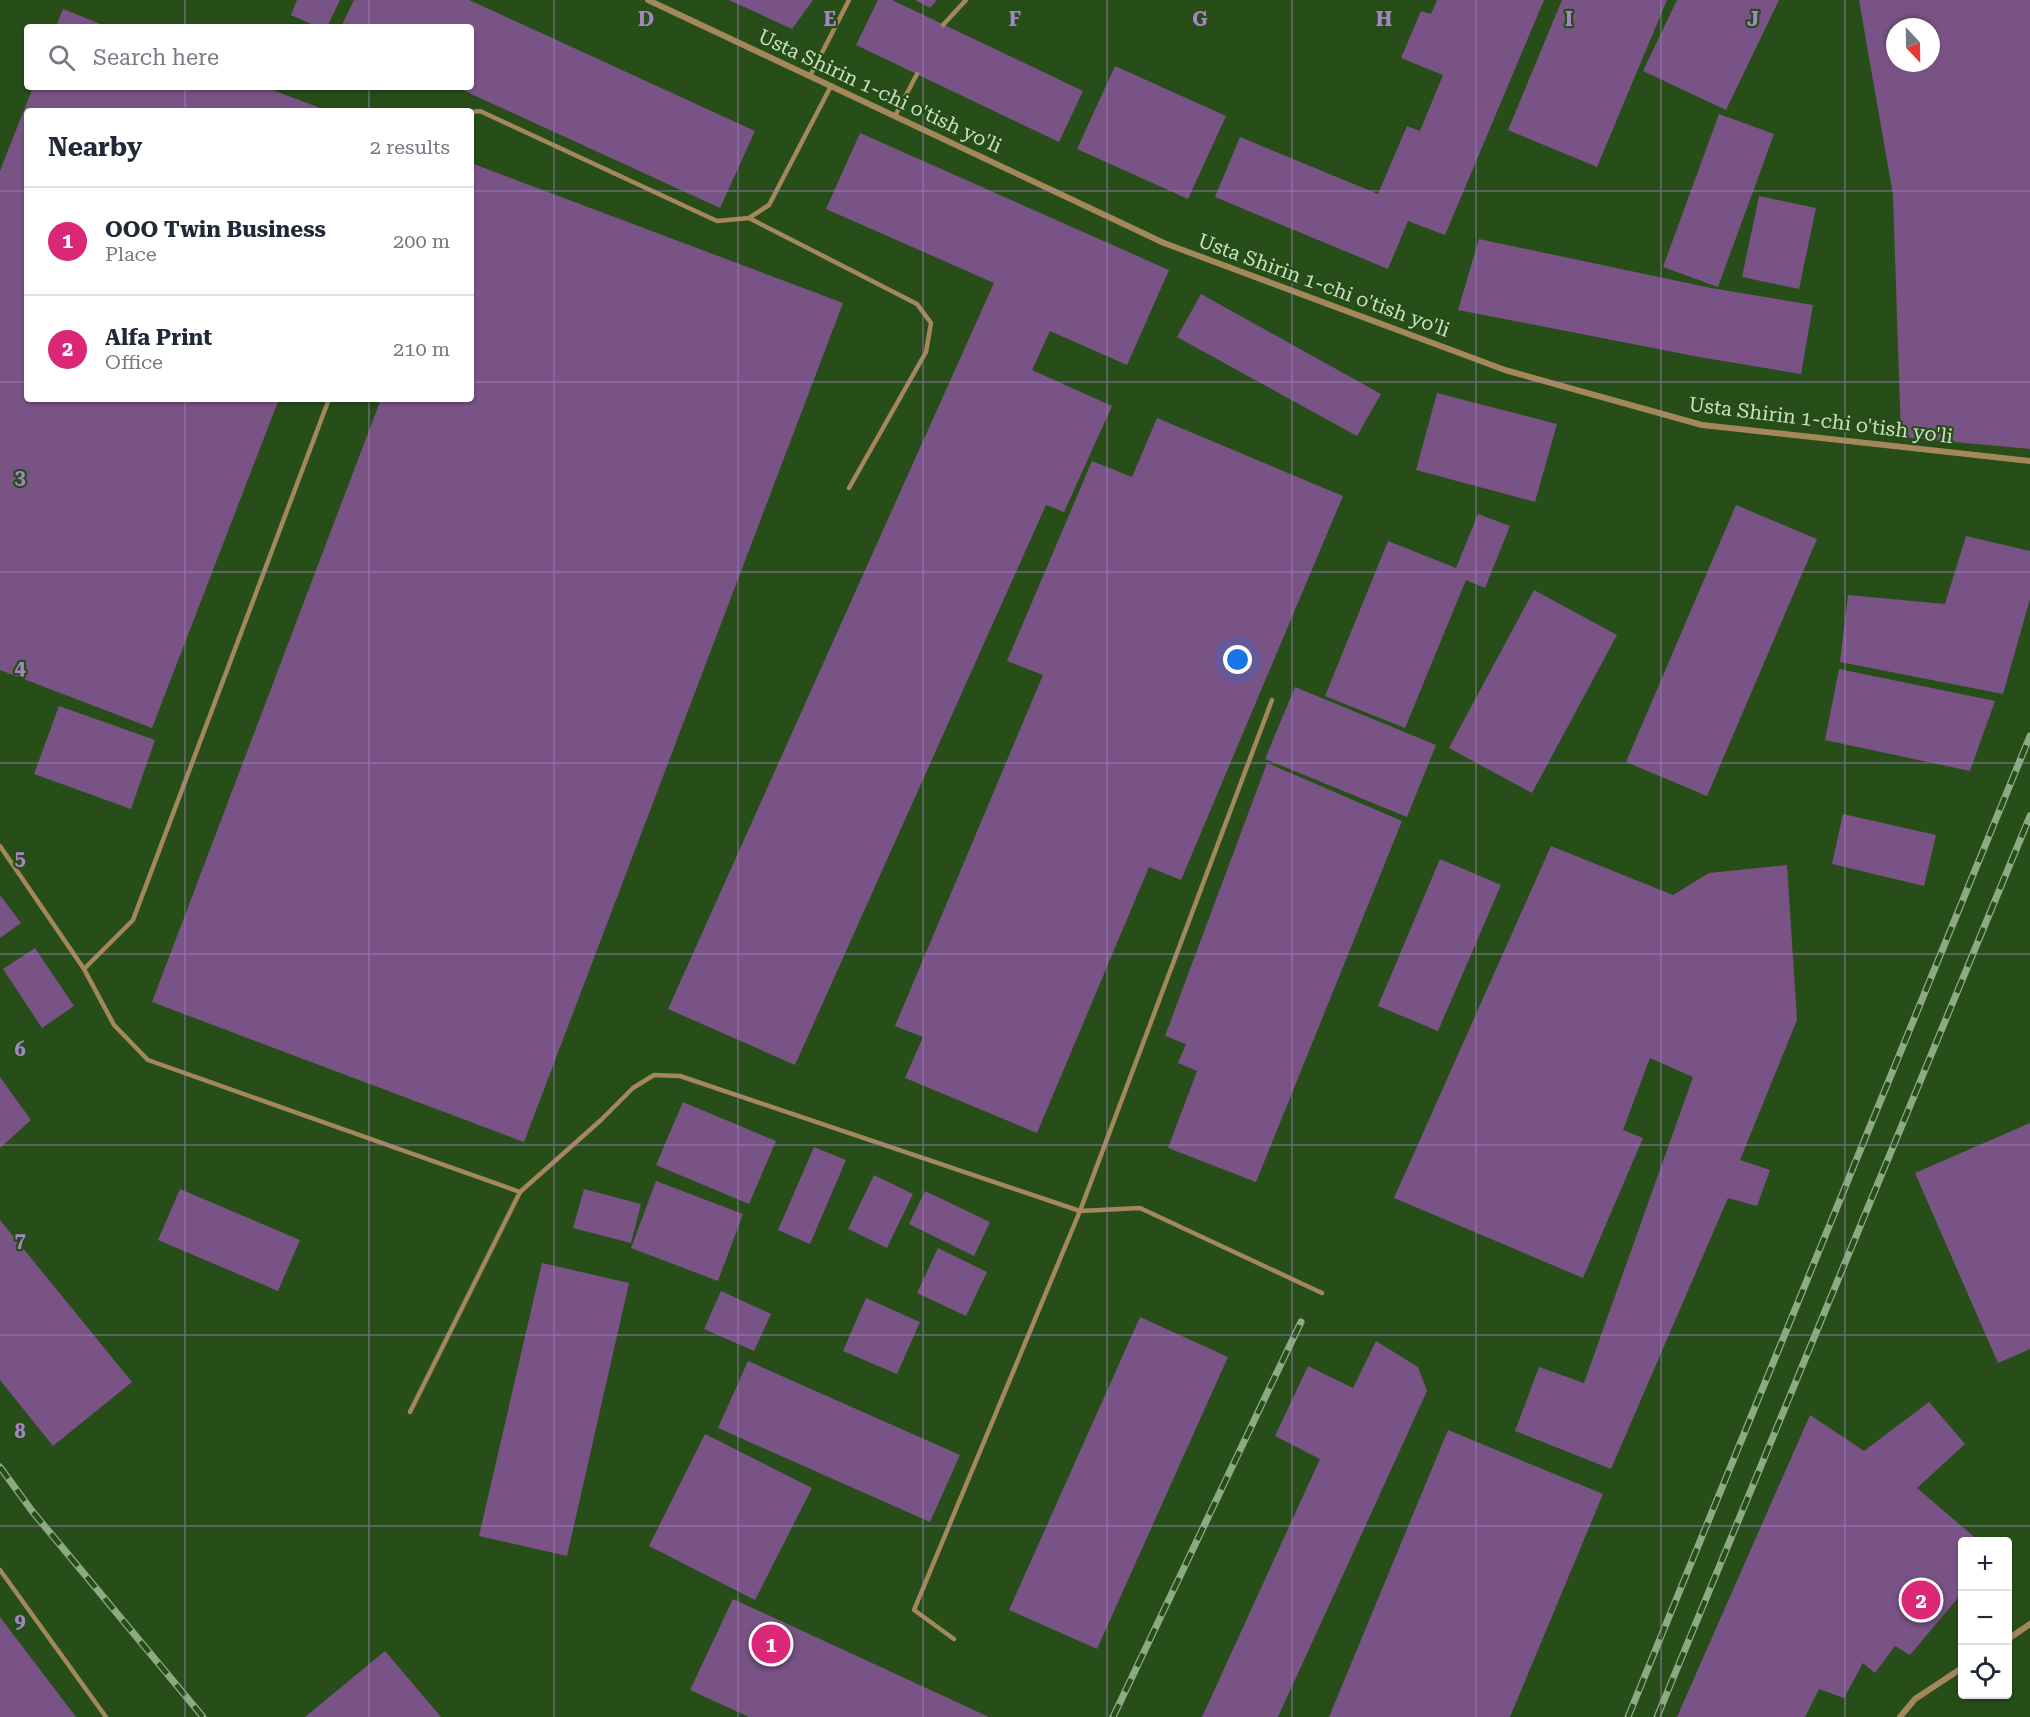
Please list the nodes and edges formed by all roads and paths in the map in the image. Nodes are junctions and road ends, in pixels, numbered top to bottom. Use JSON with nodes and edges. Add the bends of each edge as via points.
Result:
{"nodes":[{"id":1,"x":648,"y":0,"type":"edge"},
{"id":2,"x":849,"y":0,"type":"edge"},
{"id":3,"x":966,"y":0,"type":"edge"},
{"id":4,"x":943,"y":25,"type":"dead end"},
{"id":5,"x":917,"y":74,"type":"dead end"},
{"id":6,"x":810,"y":76,"type":"junction"},
{"id":7,"x":831,"y":86,"type":"junction"},
{"id":8,"x":474,"y":112,"type":"edge"},
{"id":9,"x":895,"y":116,"type":"junction"},
{"id":10,"x":749,"y":218,"type":"junction"},
{"id":11,"x":328,"y":402,"type":"edge"},
{"id":12,"x":2030,"y":461,"type":"edge"},
{"id":13,"x":849,"y":488,"type":"dead end"},
{"id":14,"x":1272,"y":700,"type":"dead end"},
{"id":15,"x":0,"y":846,"type":"edge"},
{"id":16,"x":84,"y":969,"type":"junction"},
{"id":17,"x":520,"y":1192,"type":"junction"},
{"id":18,"x":1080,"y":1211,"type":"junction"},
{"id":19,"x":1322,"y":1293,"type":"dead end"},
{"id":20,"x":410,"y":1412,"type":"dead end"},
{"id":21,"x":0,"y":1570,"type":"edge"},
{"id":22,"x":2030,"y":1624,"type":"edge"},
{"id":23,"x":2012,"y":1636,"type":"edge"},
{"id":24,"x":954,"y":1639,"type":"dead end"},
{"id":25,"x":1958,"y":1671,"type":"edge"},
{"id":26,"x":106,"y":1717,"type":"edge"},
{"id":27,"x":1900,"y":1717,"type":"edge"}],
"edges":[{"from":1,"to":6,"type":"street","name":"Usta Shirin 1-chi o'tish yo'li"},
{"from":2,"to":6,"type":"lane"},
{"from":3,"to":4,"type":"lane"},
{"from":5,"to":9,"type":"lane"},
{"from":6,"to":7,"type":"street","name":"Usta Shirin 1-chi o'tish yo'li"},
{"from":7,"to":9,"type":"street","name":"Usta Shirin 1-chi o'tish yo'li"},
{"from":7,"to":10,"type":"lane","via":[[769,205]]},
{"from":8,"to":10,"type":"lane","via":[[480,111],[717,221]]},
{"from":9,"to":12,"type":"street","name":"Usta Shirin 1-chi o'tish yo'li","via":[[1164,243],[1504,370],[1702,425]]},
{"from":10,"to":13,"type":"lane","via":[[917,304],[931,323],[926,352]]},
{"from":11,"to":16,"type":"lane","via":[[132,920]]},
{"from":14,"to":18,"type":"lane"},
{"from":15,"to":16,"type":"lane"},
{"from":16,"to":17,"type":"lane","via":[[114,1025],[148,1060]]},
{"from":17,"to":18,"type":"lane","via":[[633,1088],[654,1075],[680,1076]]},
{"from":17,"to":20,"type":"lane"},
{"from":18,"to":19,"type":"lane","via":[[1140,1208]]},
{"from":18,"to":24,"type":"lane","via":[[915,1610]]},
{"from":21,"to":26,"type":"lane"},
{"from":22,"to":23,"type":"street"},
{"from":25,"to":27,"type":"street","via":[[1915,1699]]}]}
